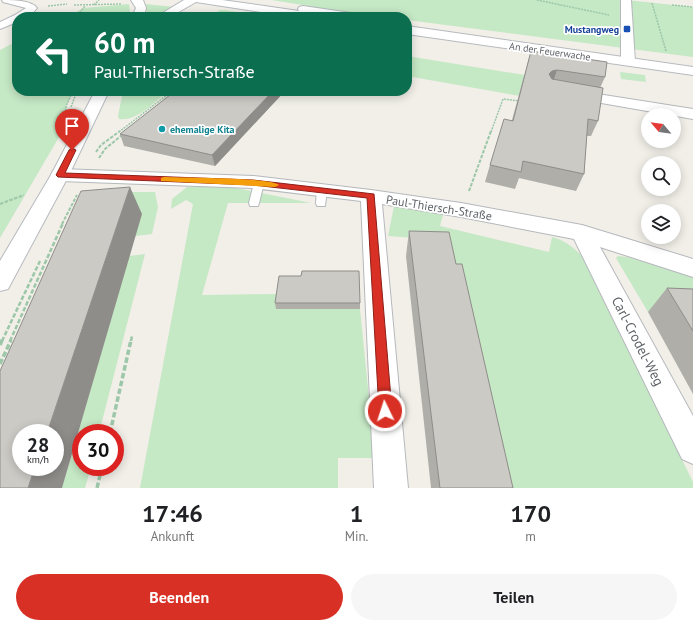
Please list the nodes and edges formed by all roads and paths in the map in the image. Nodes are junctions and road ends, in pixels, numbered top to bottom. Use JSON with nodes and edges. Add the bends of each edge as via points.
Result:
{"nodes":[{"id":1,"x":99,"y":0,"type":"edge"},
{"id":2,"x":136,"y":0,"type":"edge"},
{"id":3,"x":192,"y":0,"type":"edge"},
{"id":4,"x":201,"y":0,"type":"edge"},
{"id":5,"x":241,"y":0,"type":"edge"},
{"id":6,"x":537,"y":0,"type":"edge"},
{"id":7,"x":626,"y":0,"type":"edge"},
{"id":8,"x":14,"y":3,"type":"edge"},
{"id":9,"x":652,"y":3,"type":"dead end"},
{"id":10,"x":63,"y":4,"type":"dead end"},
{"id":11,"x":66,"y":4,"type":"dead end"},
{"id":12,"x":121,"y":4,"type":"dead end"},
{"id":13,"x":225,"y":4,"type":"junction"},
{"id":14,"x":74,"y":5,"type":"dead end"},
{"id":15,"x":94,"y":5,"type":"junction"},
{"id":16,"x":672,"y":5,"type":"dead end"},
{"id":17,"x":85,"y":6,"type":"junction"},
{"id":18,"x":693,"y":7,"type":"edge"},
{"id":19,"x":28,"y":12,"type":"edge"},
{"id":20,"x":80,"y":12,"type":"edge"},
{"id":21,"x":140,"y":12,"type":"edge"},
{"id":22,"x":171,"y":12,"type":"edge"},
{"id":23,"x":186,"y":12,"type":"edge"},
{"id":24,"x":191,"y":12,"type":"edge"},
{"id":25,"x":282,"y":12,"type":"edge"},
{"id":26,"x":324,"y":12,"type":"edge"},
{"id":27,"x":626,"y":18,"type":"junction"},
{"id":28,"x":12,"y":20,"type":"edge"},
{"id":29,"x":412,"y":25,"type":"edge"},
{"id":30,"x":0,"y":26,"type":"edge"},
{"id":31,"x":412,"y":31,"type":"edge"},
{"id":32,"x":628,"y":59,"type":"junction"},
{"id":33,"x":669,"y":62,"type":"junction"},
{"id":34,"x":693,"y":64,"type":"edge"},
{"id":35,"x":693,"y":71,"type":"edge"},
{"id":36,"x":558,"y":91,"type":"edge"},
{"id":37,"x":100,"y":96,"type":"edge"},
{"id":38,"x":166,"y":96,"type":"edge"},
{"id":39,"x":526,"y":102,"type":"edge"},
{"id":40,"x":150,"y":108,"type":"junction"},
{"id":41,"x":693,"y":114,"type":"edge"},
{"id":42,"x":60,"y":175,"type":"junction"},
{"id":43,"x":84,"y":176,"type":"junction"},
{"id":44,"x":259,"y":183,"type":"junction"},
{"id":45,"x":25,"y":194,"type":"dead end"},
{"id":46,"x":371,"y":196,"type":"junction"},
{"id":47,"x":254,"y":203,"type":"dead end"},
{"id":48,"x":0,"y":204,"type":"edge"},
{"id":49,"x":462,"y":210,"type":"junction"},
{"id":50,"x":582,"y":233,"type":"junction"},
{"id":51,"x":40,"y":260,"type":"dead end"},
{"id":52,"x":693,"y":268,"type":"edge"},
{"id":53,"x":0,"y":282,"type":"edge"},
{"id":54,"x":132,"y":336,"type":"dead end"},
{"id":55,"x":0,"y":345,"type":"edge"},
{"id":56,"x":0,"y":364,"type":"edge"},
{"id":57,"x":112,"y":424,"type":"edge"},
{"id":58,"x":693,"y":448,"type":"edge"},
{"id":59,"x":100,"y":476,"type":"edge"},
{"id":60,"x":97,"y":488,"type":"edge"},
{"id":61,"x":391,"y":488,"type":"edge"}],
"edges":[{"from":1,"to":15,"type":"path"},
{"from":2,"to":21,"type":"street","via":[[141,8]]},
{"from":3,"to":22,"type":"street"},
{"from":4,"to":13,"type":"street"},
{"from":4,"to":23,"type":"street","via":[[200,4]]},
{"from":5,"to":26,"type":"street"},
{"from":6,"to":27,"type":"path"},
{"from":7,"to":27,"type":"street"},
{"from":8,"to":19,"type":"street","via":[[29,4],[32,8]]},
{"from":9,"to":33,"type":"path"},
{"from":10,"to":11,"type":"path"},
{"from":12,"to":15,"type":"path"},
{"from":13,"to":24,"type":"street"},
{"from":13,"to":25,"type":"street"},
{"from":14,"to":17,"type":"path"},
{"from":15,"to":17,"type":"path"},
{"from":16,"to":18,"type":"path"},
{"from":17,"to":20,"type":"path"},
{"from":27,"to":32,"type":"street"},
{"from":28,"to":30,"type":"street"},
{"from":29,"to":32,"type":"street","name":"An der Feuerwache"},
{"from":31,"to":32,"type":"street","name":"An der Feuerwache"},
{"from":32,"to":33,"type":"street","name":"An der Feuerwache"},
{"from":32,"to":35,"type":"street","name":"An der Feuerwache"},
{"from":33,"to":34,"type":"street","name":"An der Feuerwache"},
{"from":36,"to":41,"type":"street"},
{"from":37,"to":42,"type":"street"},
{"from":38,"to":40,"type":"path"},
{"from":39,"to":49,"type":"path","via":[[504,99]]},
{"from":40,"to":43,"type":"path","via":[[150,112],[105,149]]},
{"from":40,"to":43,"type":"path","via":[[101,146]]},
{"from":42,"to":43,"type":"street","name":"Paul-Thiersch-Straße"},
{"from":42,"to":53,"type":"street"},
{"from":43,"to":44,"type":"street","name":"Paul-Thiersch-Straße"},
{"from":43,"to":56,"type":"path"},
{"from":44,"to":46,"type":"street","name":"Paul-Thiersch-Straße","via":[[322,197]]},
{"from":44,"to":47,"type":"lane"},
{"from":45,"to":48,"type":"path"},
{"from":46,"to":49,"type":"street","name":"Paul-Thiersch-Straße"},
{"from":46,"to":61,"type":"street"},
{"from":49,"to":50,"type":"street","name":"Paul-Thiersch-Straße"},
{"from":50,"to":52,"type":"street","name":"Paul-Thiersch-Straße"},
{"from":50,"to":58,"type":"street","name":"Carl-Crodel-Weg"},
{"from":51,"to":55,"type":"path"},
{"from":54,"to":57,"type":"path"},
{"from":59,"to":60,"type":"path"}]}
